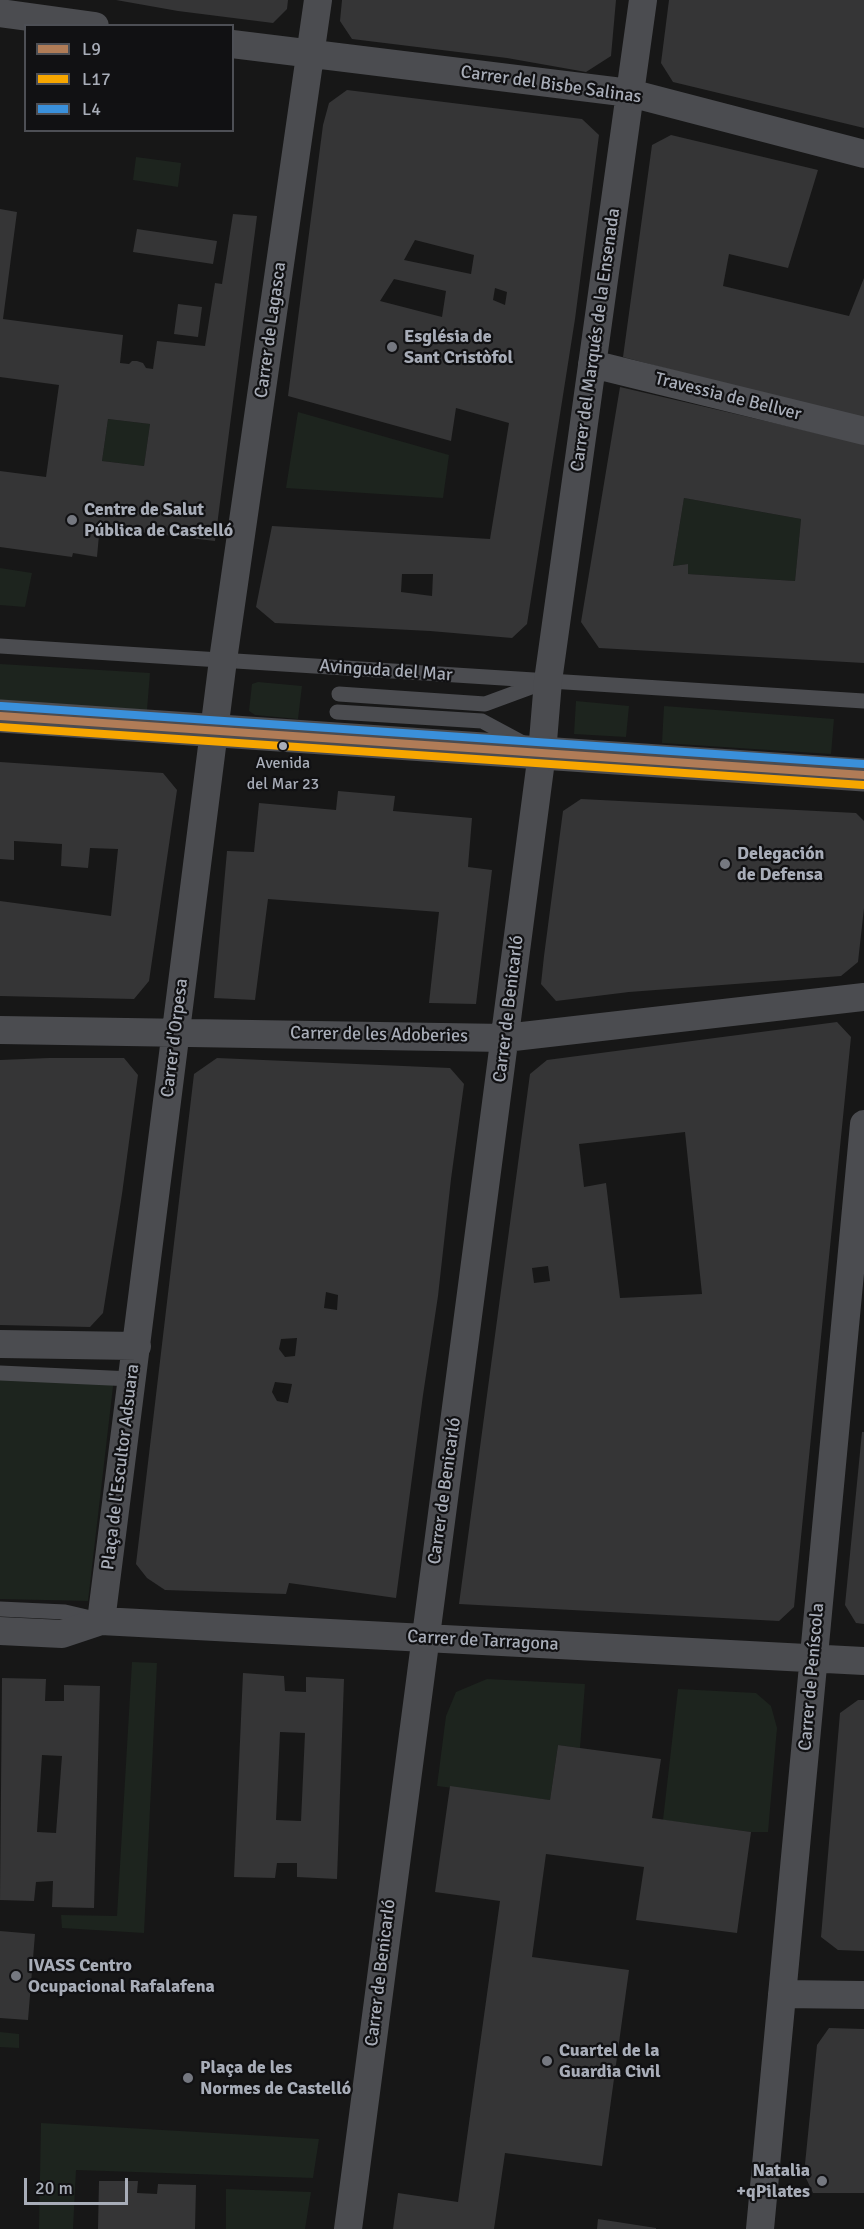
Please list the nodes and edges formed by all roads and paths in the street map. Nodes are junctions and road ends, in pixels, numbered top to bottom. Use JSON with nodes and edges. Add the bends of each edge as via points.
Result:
{"nodes":[{"id":1,"x":318,"y":0,"type":"edge"},
{"id":2,"x":643,"y":0,"type":"edge"},
{"id":3,"x":0,"y":13,"type":"edge"},
{"id":4,"x":80,"y":24,"type":"edge"},
{"id":5,"x":234,"y":44,"type":"edge"},
{"id":6,"x":310,"y":55,"type":"junction"},
{"id":7,"x":630,"y":93,"type":"junction"},
{"id":8,"x":864,"y":154,"type":"edge"},
{"id":9,"x":592,"y":364,"type":"junction"},
{"id":10,"x":864,"y":430,"type":"edge"},
{"id":11,"x":0,"y":646,"type":"edge"},
{"id":12,"x":223,"y":660,"type":"junction"},
{"id":13,"x":548,"y":681,"type":"junction"},
{"id":14,"x":339,"y":694,"type":"dead end"},
{"id":15,"x":864,"y":700,"type":"edge"},
{"id":16,"x":337,"y":712,"type":"dead end"},
{"id":17,"x":0,"y":716,"type":"edge"},
{"id":18,"x":215,"y":731,"type":"junction"},
{"id":19,"x":542,"y":753,"type":"junction"},
{"id":20,"x":864,"y":775,"type":"edge"},
{"id":21,"x":864,"y":997,"type":"edge"},
{"id":22,"x":0,"y":1030,"type":"edge"},
{"id":23,"x":176,"y":1031,"type":"junction"},
{"id":24,"x":505,"y":1038,"type":"junction"},
{"id":25,"x":864,"y":1124,"type":"edge"},
{"id":26,"x":0,"y":1344,"type":"edge"},
{"id":27,"x":137,"y":1346,"type":"junction"},
{"id":28,"x":0,"y":1373,"type":"edge"},
{"id":29,"x":132,"y":1380,"type":"junction"},
{"id":30,"x":0,"y":1610,"type":"edge"},
{"id":31,"x":101,"y":1621,"type":"junction"},
{"id":32,"x":0,"y":1631,"type":"edge"},
{"id":33,"x":425,"y":1638,"type":"junction"},
{"id":34,"x":814,"y":1658,"type":"junction"},
{"id":35,"x":864,"y":1661,"type":"edge"},
{"id":36,"x":782,"y":1994,"type":"junction"},
{"id":37,"x":864,"y":1995,"type":"edge"},
{"id":38,"x":348,"y":2229,"type":"edge"},
{"id":39,"x":760,"y":2229,"type":"edge"}],
"edges":[{"from":1,"to":6,"type":"street","name":"Carrer de Lagasca"},
{"from":2,"to":7,"type":"street","name":"Carrer del Marqués de la Ensenada"},
{"from":3,"to":4,"type":"street"},
{"from":5,"to":6,"type":"street","name":"Carrer del Bisbe Salinas"},
{"from":6,"to":7,"type":"street","name":"Carrer del Bisbe Salinas"},
{"from":6,"to":12,"type":"street","name":"Carrer de Lagasca"},
{"from":7,"to":8,"type":"street","name":"Carrer del Bisbe Salinas"},
{"from":7,"to":9,"type":"street","name":"Carrer del Marqués de la Ensenada"},
{"from":9,"to":10,"type":"street","name":"Travessia de Bellver"},
{"from":9,"to":13,"type":"street","name":"Carrer del Marqués de la Ensenada"},
{"from":11,"to":12,"type":"lane","name":"Avinguda del Mar"},
{"from":12,"to":13,"type":"lane","name":"Avinguda del Mar"},
{"from":12,"to":18,"type":"street"},
{"from":13,"to":14,"type":"lane","via":[[485,704]]},
{"from":13,"to":15,"type":"lane","name":"Avinguda del Mar"},
{"from":13,"to":19,"type":"street"},
{"from":16,"to":19,"type":"lane","via":[[482,721]]},
{"from":17,"to":18,"type":"street"},
{"from":18,"to":19,"type":"street"},
{"from":18,"to":23,"type":"street","name":"Carrer d'Orpesa"},
{"from":19,"to":20,"type":"street"},
{"from":19,"to":24,"type":"street","name":"Carrer de Benicarló"},
{"from":21,"to":24,"type":"street","name":"Carrer de les Adoberies"},
{"from":22,"to":23,"type":"street","name":"Carrer de les Adoberies"},
{"from":23,"to":24,"type":"street","name":"Carrer de les Adoberies"},
{"from":23,"to":27,"type":"street","name":"Carrer d'Orpesa"},
{"from":24,"to":33,"type":"street","name":"Carrer de Benicarló"},
{"from":25,"to":34,"type":"street","name":"Carrer de Peníscola"},
{"from":26,"to":27,"type":"street","name":"Plaça de l'Escultor Adsuara"},
{"from":27,"to":29,"type":"street","name":"Plaça de l'Escultor Adsuara"},
{"from":28,"to":29,"type":"lane"},
{"from":29,"to":31,"type":"street","name":"Plaça de l'Escultor Adsuara"},
{"from":30,"to":31,"type":"lane","via":[[65,1612]]},
{"from":31,"to":32,"type":"street","via":[[62,1634]]},
{"from":31,"to":33,"type":"street","name":"Carrer de Tarragona"},
{"from":33,"to":34,"type":"street","name":"Carrer de Tarragona"},
{"from":33,"to":38,"type":"street","name":"Carrer de Benicarló"},
{"from":34,"to":35,"type":"street","name":"Carrer de Tarragona"},
{"from":34,"to":36,"type":"street","name":"Carrer de Peníscola"},
{"from":36,"to":37,"type":"street"},
{"from":36,"to":39,"type":"street","name":"Carrer de Peníscola"}]}
